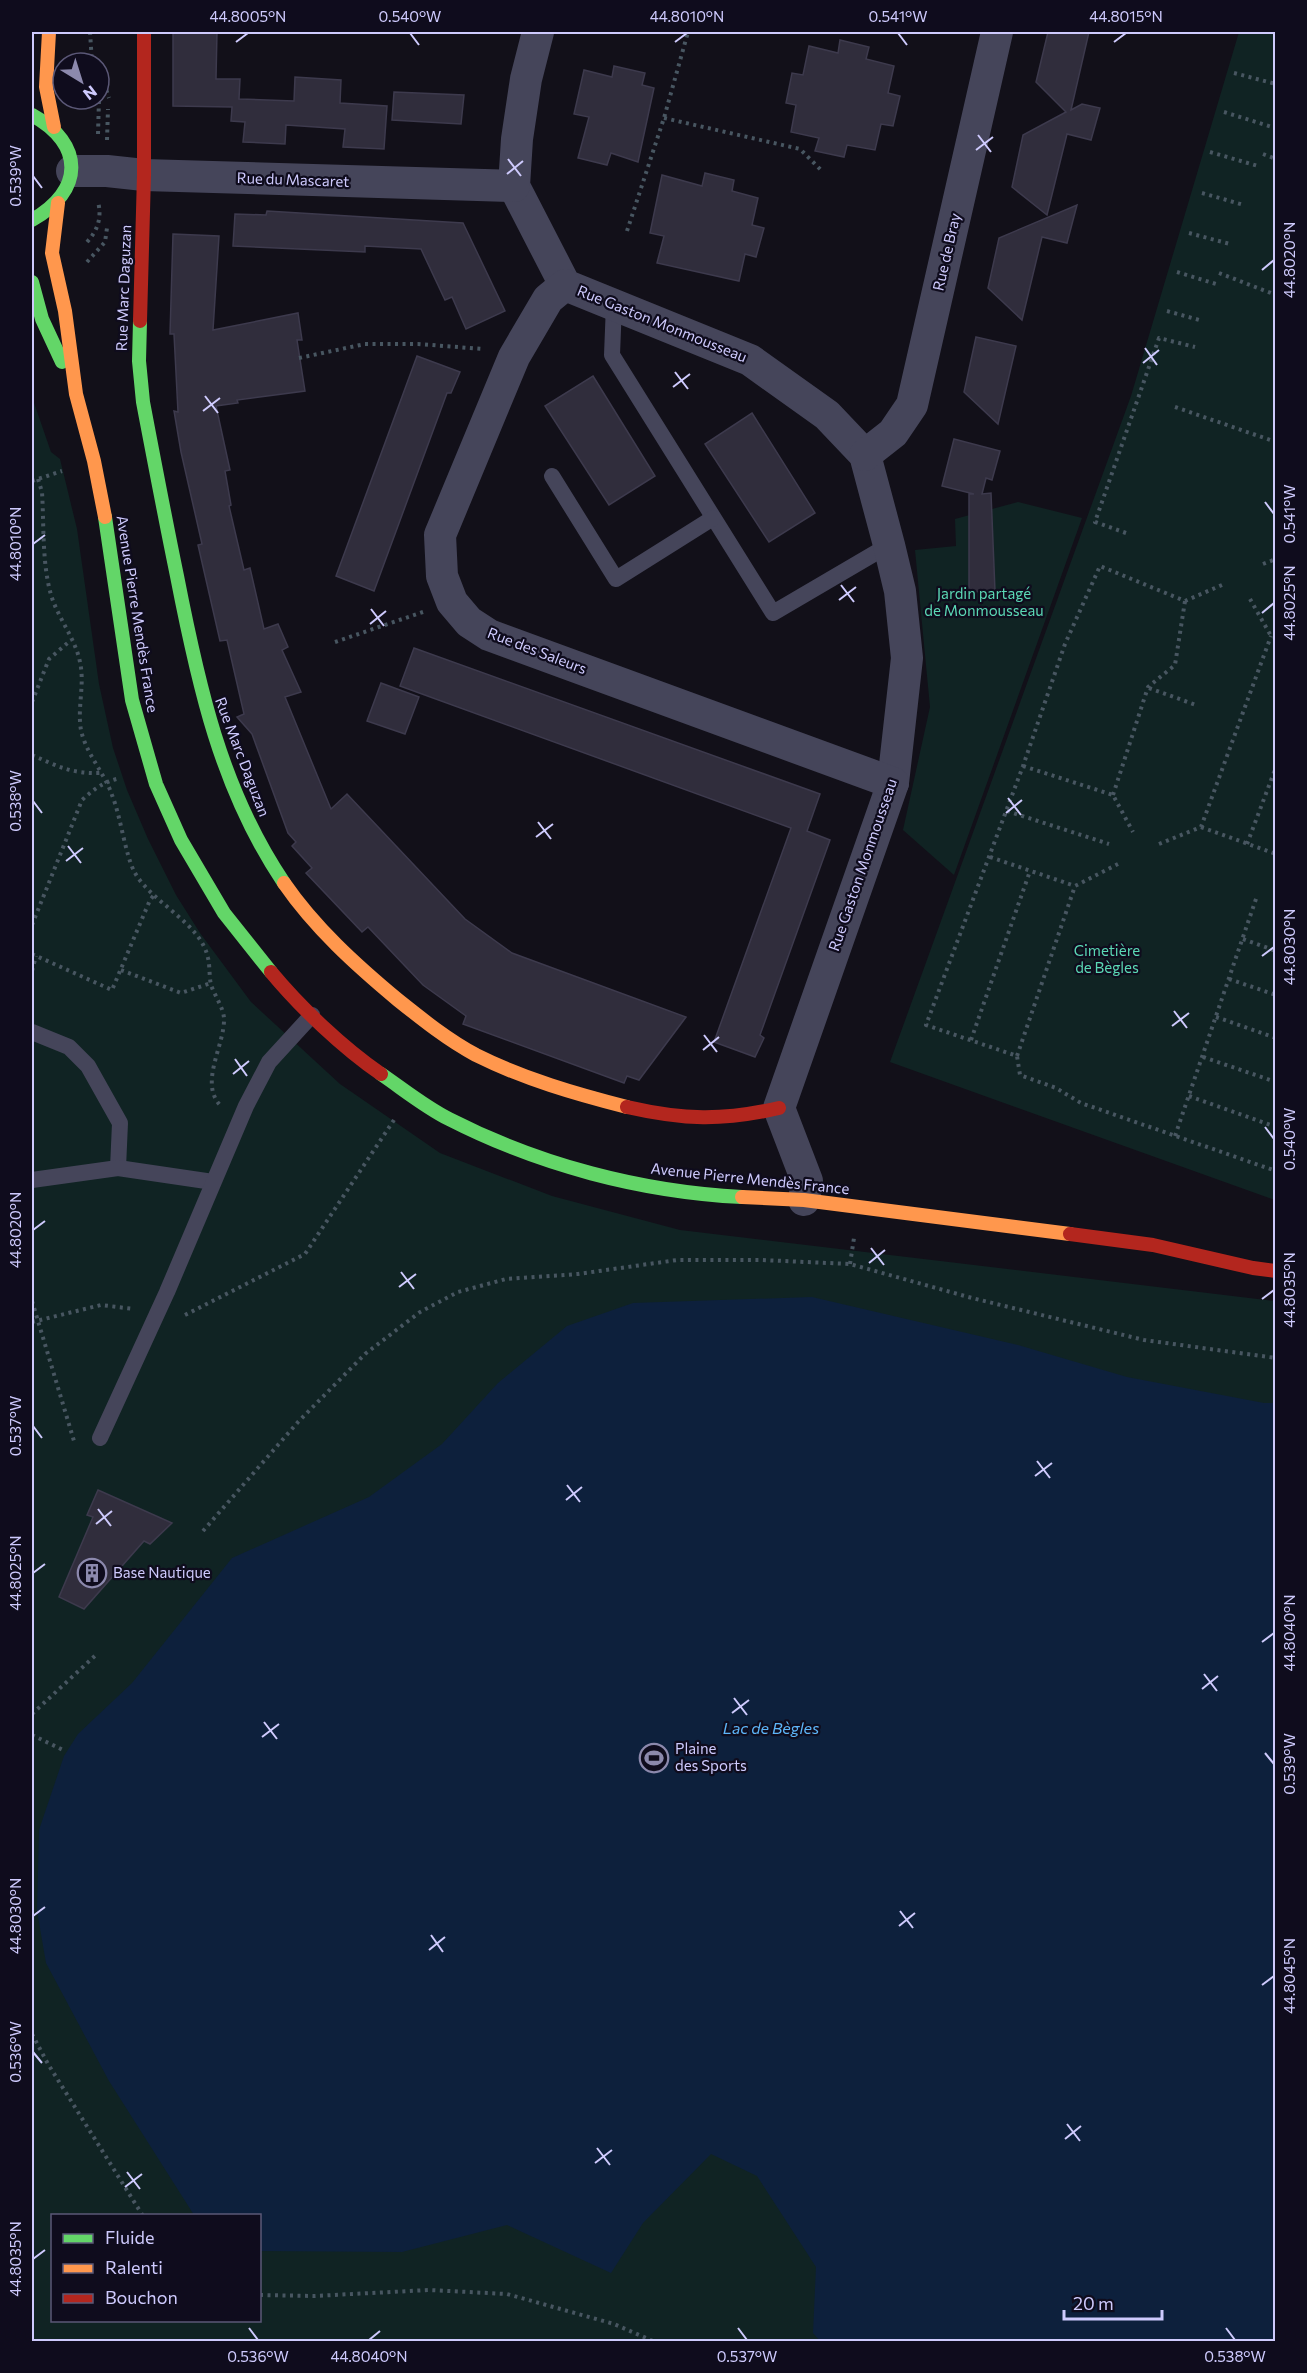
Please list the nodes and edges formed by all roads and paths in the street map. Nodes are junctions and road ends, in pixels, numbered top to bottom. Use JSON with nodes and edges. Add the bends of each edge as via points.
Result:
{"nodes":[{"id":1,"x":49,"y":32,"type":"edge"},
{"id":2,"x":90,"y":32,"type":"edge"},
{"id":3,"x":144,"y":32,"type":"edge"},
{"id":4,"x":538,"y":32,"type":"edge"},
{"id":5,"x":688,"y":32,"type":"edge"},
{"id":6,"x":998,"y":32,"type":"edge"},
{"id":7,"x":91,"y":51,"type":"edge"},
{"id":8,"x":1234,"y":73,"type":"dead end"},
{"id":9,"x":1275,"y":84,"type":"edge"},
{"id":10,"x":109,"y":111,"type":"edge"},
{"id":11,"x":1224,"y":112,"type":"dead end"},
{"id":12,"x":32,"y":115,"type":"edge"},
{"id":13,"x":664,"y":118,"type":"junction"},
{"id":14,"x":54,"y":127,"type":"junction"},
{"id":15,"x":1272,"y":127,"type":"dead end"},
{"id":16,"x":1210,"y":152,"type":"dead end"},
{"id":17,"x":1263,"y":154,"type":"dead end"},
{"id":18,"x":1275,"y":159,"type":"edge"},
{"id":19,"x":1258,"y":166,"type":"dead end"},
{"id":20,"x":821,"y":170,"type":"dead end"},
{"id":21,"x":72,"y":171,"type":"junction"},
{"id":22,"x":107,"y":171,"type":"junction"},
{"id":23,"x":144,"y":176,"type":"junction"},
{"id":24,"x":514,"y":186,"type":"junction"},
{"id":25,"x":1202,"y":193,"type":"dead end"},
{"id":26,"x":58,"y":203,"type":"junction"},
{"id":27,"x":1244,"y":205,"type":"dead end"},
{"id":28,"x":32,"y":220,"type":"edge"},
{"id":29,"x":109,"y":221,"type":"dead end"},
{"id":30,"x":627,"y":231,"type":"dead end"},
{"id":31,"x":1190,"y":233,"type":"dead end"},
{"id":32,"x":1230,"y":244,"type":"dead end"},
{"id":33,"x":84,"y":268,"type":"dead end"},
{"id":34,"x":1177,"y":272,"type":"dead end"},
{"id":35,"x":1219,"y":273,"type":"dead end"},
{"id":36,"x":32,"y":282,"type":"edge"},
{"id":37,"x":1216,"y":284,"type":"dead end"},
{"id":38,"x":565,"y":285,"type":"junction"},
{"id":39,"x":1275,"y":295,"type":"edge"},
{"id":40,"x":614,"y":304,"type":"junction"},
{"id":41,"x":1167,"y":311,"type":"dead end"},
{"id":42,"x":1203,"y":321,"type":"dead end"},
{"id":43,"x":1195,"y":347,"type":"dead end"},
{"id":44,"x":514,"y":357,"type":"junction"},
{"id":45,"x":300,"y":358,"type":"dead end"},
{"id":46,"x":76,"y":394,"type":"junction"},
{"id":47,"x":1175,"y":407,"type":"dead end"},
{"id":48,"x":1275,"y":442,"type":"edge"},
{"id":49,"x":865,"y":455,"type":"junction"},
{"id":50,"x":552,"y":476,"type":"dead end"},
{"id":51,"x":38,"y":479,"type":"dead end"},
{"id":52,"x":713,"y":518,"type":"junction"},
{"id":53,"x":1126,"y":533,"type":"dead end"},
{"id":54,"x":889,"y":545,"type":"junction"},
{"id":55,"x":1275,"y":559,"type":"edge"},
{"id":56,"x":1263,"y":564,"type":"dead end"},
{"id":57,"x":1222,"y":585,"type":"dead end"},
{"id":58,"x":1250,"y":599,"type":"dead end"},
{"id":59,"x":1185,"y":601,"type":"junction"},
{"id":60,"x":452,"y":602,"type":"junction"},
{"id":61,"x":1273,"y":637,"type":"edge"},
{"id":62,"x":71,"y":640,"type":"junction"},
{"id":63,"x":335,"y":642,"type":"dead end"},
{"id":64,"x":1148,"y":687,"type":"junction"},
{"id":65,"x":32,"y":702,"type":"edge"},
{"id":66,"x":1196,"y":705,"type":"dead end"},
{"id":67,"x":32,"y":755,"type":"edge"},
{"id":68,"x":1023,"y":766,"type":"junction"},
{"id":69,"x":1275,"y":767,"type":"edge"},
{"id":70,"x":100,"y":773,"type":"junction"},
{"id":71,"x":105,"y":782,"type":"junction"},
{"id":72,"x":893,"y":783,"type":"junction"},
{"id":73,"x":1113,"y":795,"type":"junction"},
{"id":74,"x":1007,"y":811,"type":"junction"},
{"id":75,"x":1201,"y":827,"type":"junction"},
{"id":76,"x":1133,"y":832,"type":"dead end"},
{"id":77,"x":1109,"y":844,"type":"dead end"},
{"id":78,"x":1159,"y":844,"type":"dead end"},
{"id":79,"x":1247,"y":844,"type":"junction"},
{"id":80,"x":1275,"y":853,"type":"edge"},
{"id":81,"x":990,"y":857,"type":"junction"},
{"id":82,"x":1118,"y":864,"type":"dead end"},
{"id":83,"x":1030,"y":871,"type":"junction"},
{"id":84,"x":1075,"y":886,"type":"junction"},
{"id":85,"x":154,"y":895,"type":"junction"},
{"id":86,"x":1257,"y":896,"type":"dead end"},
{"id":87,"x":32,"y":925,"type":"edge"},
{"id":88,"x":1243,"y":939,"type":"junction"},
{"id":89,"x":1275,"y":951,"type":"edge"},
{"id":90,"x":34,"y":955,"type":"edge"},
{"id":91,"x":121,"y":970,"type":"junction"},
{"id":92,"x":32,"y":971,"type":"edge"},
{"id":93,"x":1229,"y":979,"type":"junction"},
{"id":94,"x":211,"y":983,"type":"junction"},
{"id":95,"x":1275,"y":995,"type":"edge"},
{"id":96,"x":312,"y":1015,"type":"junction"},
{"id":97,"x":1216,"y":1017,"type":"junction"},
{"id":98,"x":32,"y":1032,"type":"edge"},
{"id":99,"x":1275,"y":1038,"type":"edge"},
{"id":100,"x":972,"y":1040,"type":"junction"},
{"id":101,"x":1017,"y":1056,"type":"junction"},
{"id":102,"x":1202,"y":1057,"type":"junction"},
{"id":103,"x":1275,"y":1082,"type":"edge"},
{"id":104,"x":412,"y":1096,"type":"junction"},
{"id":105,"x":1189,"y":1096,"type":"junction"},
{"id":106,"x":779,"y":1108,"type":"junction"},
{"id":107,"x":239,"y":1120,"type":"junction"},
{"id":108,"x":1275,"y":1127,"type":"edge"},
{"id":109,"x":1175,"y":1136,"type":"junction"},
{"id":110,"x":118,"y":1168,"type":"junction"},
{"id":111,"x":1275,"y":1171,"type":"edge"},
{"id":112,"x":32,"y":1180,"type":"edge"},
{"id":113,"x":213,"y":1182,"type":"junction"},
{"id":114,"x":804,"y":1200,"type":"junction"},
{"id":115,"x":854,"y":1236,"type":"dead end"},
{"id":116,"x":1153,"y":1245,"type":"junction"},
{"id":117,"x":1222,"y":1248,"type":"dead end"},
{"id":118,"x":850,"y":1264,"type":"junction"},
{"id":119,"x":1275,"y":1271,"type":"edge"},
{"id":120,"x":32,"y":1301,"type":"edge"},
{"id":121,"x":157,"y":1311,"type":"junction"},
{"id":122,"x":34,"y":1321,"type":"edge"},
{"id":123,"x":1275,"y":1358,"type":"edge"},
{"id":124,"x":100,"y":1438,"type":"dead end"},
{"id":125,"x":76,"y":1446,"type":"dead end"},
{"id":126,"x":203,"y":1531,"type":"dead end"},
{"id":127,"x":98,"y":1653,"type":"dead end"},
{"id":128,"x":32,"y":1714,"type":"edge"},
{"id":129,"x":32,"y":1735,"type":"edge"},
{"id":130,"x":63,"y":1750,"type":"dead end"},
{"id":131,"x":32,"y":2034,"type":"edge"},
{"id":132,"x":142,"y":2214,"type":"edge"},
{"id":133,"x":261,"y":2295,"type":"edge"},
{"id":134,"x":655,"y":2342,"type":"edge"}],
"edges":[{"from":1,"to":14,"type":"street","via":[[46,87]]},
{"from":2,"to":7,"type":"path"},
{"from":3,"to":23,"type":"street","name":"Rue Marc Daguzan"},
{"from":4,"to":24,"type":"street","via":[[526,78]]},
{"from":5,"to":13,"type":"path"},
{"from":6,"to":49,"type":"street","name":"Rue de Bray","via":[[912,405],[893,433]]},
{"from":8,"to":9,"type":"path"},
{"from":10,"to":22,"type":"path"},
{"from":11,"to":15,"type":"path"},
{"from":12,"to":14,"type":"street"},
{"from":13,"to":20,"type":"path","via":[[800,149]]},
{"from":13,"to":30,"type":"path"},
{"from":14,"to":21,"type":"street","via":[[64,140]]},
{"from":16,"to":19,"type":"path"},
{"from":17,"to":18,"type":"path"},
{"from":21,"to":22,"type":"street","name":"Rue du Mascaret"},
{"from":21,"to":26,"type":"street","via":[[68,188]]},
{"from":22,"to":23,"type":"street","name":"Rue du Mascaret"},
{"from":23,"to":24,"type":"street","name":"Rue du Mascaret"},
{"from":23,"to":106,"type":"street","name":"Rue Marc Daguzan","via":[[139,360],[143,402],[206,714],[234,789],[277,874],[321,930],[362,971],[450,1040],[487,1060],[555,1088],[637,1110],[699,1119]]},
{"from":24,"to":38,"type":"street","name":"Rue Gaston Monmousseau"},
{"from":25,"to":27,"type":"path"},
{"from":26,"to":28,"type":"street"},
{"from":26,"to":46,"type":"street","name":"Avenue Pierre Mendès France","via":[[52,253],[65,311]]},
{"from":29,"to":33,"type":"path","via":[[105,242]]},
{"from":31,"to":32,"type":"path"},
{"from":34,"to":37,"type":"path"},
{"from":35,"to":39,"type":"path"},
{"from":36,"to":46,"type":"street","name":"Avenue Pierre Mendès France","via":[[42,319]]},
{"from":38,"to":40,"type":"street","name":"Rue Gaston Monmousseau"},
{"from":38,"to":44,"type":"street","name":"Rue des Saleurs","via":[[548,299]]},
{"from":40,"to":49,"type":"street","name":"Rue Gaston Monmousseau","via":[[750,360],[828,415]]},
{"from":40,"to":52,"type":"lane","via":[[612,355]]},
{"from":41,"to":42,"type":"path"},
{"from":43,"to":53,"type":"path","via":[[1159,338],[1095,522]]},
{"from":44,"to":45,"type":"path","via":[[494,350],[365,344]]},
{"from":44,"to":60,"type":"street","name":"Rue des Saleurs","via":[[440,535],[442,576]]},
{"from":46,"to":96,"type":"street","name":"Avenue Pierre Mendès France","via":[[107,526],[132,700],[156,784],[181,840],[224,913],[270,972]]},
{"from":47,"to":48,"type":"path"},
{"from":49,"to":54,"type":"street","name":"Rue Gaston Monmousseau"},
{"from":50,"to":52,"type":"lane","via":[[616,579]]},
{"from":51,"to":62,"type":"path","via":[[50,591]]},
{"from":52,"to":54,"type":"lane","via":[[773,614]]},
{"from":54,"to":72,"type":"street","name":"Rue Gaston Monmousseau","via":[[900,591],[907,658]]},
{"from":55,"to":56,"type":"path"},
{"from":57,"to":59,"type":"path"},
{"from":58,"to":61,"type":"path"},
{"from":59,"to":64,"type":"path","via":[[1175,665]]},
{"from":59,"to":68,"type":"path","via":[[1100,566],[1065,644]]},
{"from":60,"to":63,"type":"path"},
{"from":60,"to":72,"type":"street","name":"Rue des Saleurs","via":[[469,622],[489,635]]},
{"from":61,"to":75,"type":"path"},
{"from":62,"to":65,"type":"path","via":[[49,659]]},
{"from":62,"to":70,"type":"path","via":[[80,660],[83,681],[81,726],[85,746]]},
{"from":64,"to":66,"type":"path"},
{"from":64,"to":73,"type":"path"},
{"from":67,"to":70,"type":"path","via":[[60,769]]},
{"from":68,"to":73,"type":"path"},
{"from":68,"to":74,"type":"path"},
{"from":69,"to":79,"type":"path"},
{"from":70,"to":71,"type":"path"},
{"from":71,"to":85,"type":"path","via":[[120,816],[134,872]]},
{"from":71,"to":87,"type":"path","via":[[82,800]]},
{"from":72,"to":106,"type":"street","name":"Rue Gaston Monmousseau"},
{"from":73,"to":76,"type":"path"},
{"from":74,"to":77,"type":"path"},
{"from":74,"to":81,"type":"path"},
{"from":75,"to":78,"type":"path"},
{"from":75,"to":79,"type":"path"},
{"from":79,"to":80,"type":"path"},
{"from":81,"to":83,"type":"path"},
{"from":81,"to":100,"type":"path","via":[[926,1025]]},
{"from":82,"to":84,"type":"path"},
{"from":83,"to":84,"type":"path"},
{"from":83,"to":100,"type":"path"},
{"from":84,"to":101,"type":"path"},
{"from":85,"to":91,"type":"path"},
{"from":85,"to":94,"type":"path","via":[[196,935],[208,956]]},
{"from":86,"to":88,"type":"path"},
{"from":88,"to":89,"type":"path"},
{"from":88,"to":93,"type":"path"},
{"from":90,"to":91,"type":"path","via":[[112,990]]},
{"from":90,"to":92,"type":"path"},
{"from":91,"to":94,"type":"path","via":[[181,993]]},
{"from":93,"to":95,"type":"path"},
{"from":93,"to":97,"type":"path"},
{"from":94,"to":107,"type":"path","via":[[224,1016],[212,1088],[215,1100]]},
{"from":96,"to":104,"type":"street","name":"Avenue Pierre Mendès France","via":[[361,1060]]},
{"from":96,"to":107,"type":"lane","via":[[269,1062]]},
{"from":97,"to":99,"type":"path"},
{"from":97,"to":102,"type":"path"},
{"from":98,"to":110,"type":"lane","via":[[69,1047],[88,1066],[120,1123]]},
{"from":100,"to":101,"type":"path"},
{"from":101,"to":109,"type":"path","via":[[1020,1075],[1056,1088],[1081,1104]]},
{"from":102,"to":103,"type":"path"},
{"from":102,"to":105,"type":"path"},
{"from":104,"to":114,"type":"street","name":"Avenue Pierre Mendès France","via":[[496,1141],[594,1174],[700,1193]]},
{"from":104,"to":121,"type":"path","via":[[305,1254],[182,1316]]},
{"from":105,"to":108,"type":"path"},
{"from":105,"to":109,"type":"path"},
{"from":106,"to":114,"type":"street","via":[[807,1181]]},
{"from":107,"to":113,"type":"lane"},
{"from":109,"to":111,"type":"path"},
{"from":110,"to":112,"type":"lane"},
{"from":110,"to":113,"type":"lane"},
{"from":113,"to":121,"type":"lane"},
{"from":114,"to":116,"type":"street","name":"Avenue Pierre Mendès France"},
{"from":115,"to":118,"type":"path"},
{"from":116,"to":117,"type":"street","name":"Avenue Pierre Mendès France"},
{"from":116,"to":119,"type":"street","name":"Avenue Pierre Mendès France"},
{"from":118,"to":123,"type":"path","via":[[1144,1340]]},
{"from":118,"to":126,"type":"path","via":[[677,1260],[506,1279],[458,1292],[420,1312],[365,1354],[298,1422]]},
{"from":120,"to":122,"type":"path"},
{"from":121,"to":122,"type":"path","via":[[101,1305]]},
{"from":121,"to":124,"type":"lane"},
{"from":122,"to":125,"type":"path"},
{"from":127,"to":128,"type":"path"},
{"from":129,"to":130,"type":"path"},
{"from":131,"to":132,"type":"path"},
{"from":133,"to":134,"type":"path","via":[[429,2290],[507,2294],[614,2324]]}]}
